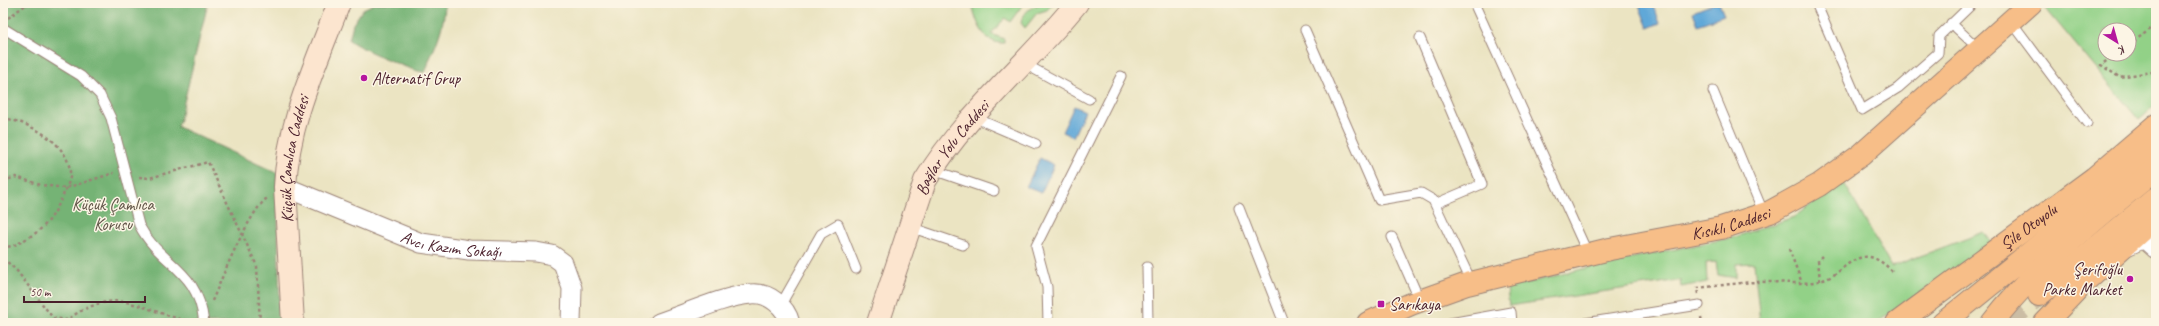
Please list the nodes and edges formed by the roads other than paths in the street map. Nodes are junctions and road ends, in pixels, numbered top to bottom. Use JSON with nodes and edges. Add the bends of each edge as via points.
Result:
{"nodes":[{"id":1,"x":339,"y":3,"type":"edge"},
{"id":2,"x":1077,"y":3,"type":"edge"},
{"id":3,"x":1474,"y":3,"type":"edge"},
{"id":4,"x":1816,"y":3,"type":"edge"},
{"id":5,"x":1969,"y":3,"type":"edge"},
{"id":6,"x":2031,"y":3,"type":"edge"},
{"id":7,"x":2011,"y":21,"type":"junction"},
{"id":8,"x":1951,"y":23,"type":"junction"},
{"id":9,"x":3,"y":28,"type":"edge"},
{"id":10,"x":1305,"y":30,"type":"dead end"},
{"id":11,"x":1420,"y":38,"type":"dead end"},
{"id":12,"x":1980,"y":50,"type":"junction"},
{"id":13,"x":1022,"y":63,"type":"junction"},
{"id":14,"x":1121,"y":76,"type":"dead end"},
{"id":15,"x":1713,"y":91,"type":"dead end"},
{"id":16,"x":1089,"y":99,"type":"dead end"},
{"id":17,"x":973,"y":117,"type":"junction"},
{"id":18,"x":2087,"y":122,"type":"dead end"},
{"id":19,"x":2156,"y":125,"type":"edge"},
{"id":20,"x":1036,"y":144,"type":"dead end"},
{"id":21,"x":2156,"y":148,"type":"edge"},
{"id":22,"x":2156,"y":169,"type":"edge"},
{"id":23,"x":932,"y":170,"type":"junction"},
{"id":24,"x":285,"y":187,"type":"junction"},
{"id":25,"x":994,"y":191,"type":"dead end"},
{"id":26,"x":2156,"y":198,"type":"edge"},
{"id":27,"x":1435,"y":204,"type":"junction"},
{"id":28,"x":1239,"y":208,"type":"dead end"},
{"id":29,"x":1764,"y":214,"type":"junction"},
{"id":30,"x":2156,"y":216,"type":"edge"},
{"id":31,"x":910,"y":227,"type":"junction"},
{"id":32,"x":1392,"y":237,"type":"dead end"},
{"id":33,"x":963,"y":245,"type":"dead end"},
{"id":34,"x":2119,"y":249,"type":"junction"},
{"id":35,"x":2156,"y":249,"type":"edge"},
{"id":36,"x":1588,"y":254,"type":"junction"},
{"id":37,"x":1147,"y":267,"type":"dead end"},
{"id":38,"x":856,"y":269,"type":"dead end"},
{"id":39,"x":1472,"y":283,"type":"junction"},
{"id":40,"x":2039,"y":295,"type":"tunnel mouth"},
{"id":41,"x":1420,"y":301,"type":"junction"},
{"id":42,"x":1699,"y":305,"type":"road end"},
{"id":43,"x":780,"y":306,"type":"junction"},
{"id":44,"x":204,"y":322,"type":"edge"},
{"id":45,"x":292,"y":323,"type":"edge"},
{"id":46,"x":571,"y":323,"type":"edge"},
{"id":47,"x":660,"y":323,"type":"edge"},
{"id":48,"x":790,"y":323,"type":"edge"},
{"id":49,"x":878,"y":323,"type":"edge"},
{"id":50,"x":1048,"y":323,"type":"edge"},
{"id":51,"x":1148,"y":323,"type":"edge"},
{"id":52,"x":1284,"y":323,"type":"edge"},
{"id":53,"x":1368,"y":323,"type":"edge"},
{"id":54,"x":1450,"y":323,"type":"edge"},
{"id":55,"x":1512,"y":323,"type":"edge"},
{"id":56,"x":1585,"y":323,"type":"edge"},
{"id":57,"x":1897,"y":323,"type":"edge"},
{"id":58,"x":1944,"y":323,"type":"edge"},
{"id":59,"x":1992,"y":323,"type":"edge"},
{"id":60,"x":2045,"y":323,"type":"edge"}],
"edges":[{"from":1,"to":24,"type":"street","name":"Küçük Çamlıca Caddesi","via":[[296,116],[286,165]]},
{"from":2,"to":13,"type":"street","name":"Bağlar Yolu Caddesi"},
{"from":3,"to":36,"type":"lane"},
{"from":4,"to":8,"type":"lane","via":[[1862,110],[1898,88],[1938,53],[1939,36]]},
{"from":5,"to":8,"type":"lane","via":[[1971,5]]},
{"from":6,"to":7,"type":"main road","name":"Kısıklı Caddesi"},
{"from":7,"to":12,"type":"main road","name":"Kısıklı Caddesi"},
{"from":7,"to":18,"type":"lane"},
{"from":8,"to":12,"type":"lane"},
{"from":9,"to":44,"type":"lane","via":[[81,76],[100,94],[111,118],[134,210],[146,238],[189,279],[201,304]]},
{"from":10,"to":27,"type":"lane","via":[[1379,200],[1421,193]]},
{"from":11,"to":27,"type":"lane","via":[[1482,184]]},
{"from":12,"to":29,"type":"main road","name":"Kısıklı Caddesi","via":[[1861,155],[1819,185]]},
{"from":13,"to":16,"type":"lane"},
{"from":13,"to":17,"type":"street","name":"Bağlar Yolu Caddesi"},
{"from":14,"to":50,"type":"lane","via":[[1036,246],[1047,286]]},
{"from":15,"to":29,"type":"lane"},
{"from":17,"to":20,"type":"lane"},
{"from":17,"to":23,"type":"street","name":"Bağlar Yolu Caddesi","via":[[946,148]]},
{"from":19,"to":57,"type":"main road","name":"Şile Otoyolu","via":[[2094,178]]},
{"from":21,"to":58,"type":"main road","name":"Şile Otoyolu"},
{"from":22,"to":59,"type":"main road","via":[[2050,259],[2025,283]]},
{"from":23,"to":25,"type":"lane"},
{"from":23,"to":31,"type":"street","name":"Bağlar Yolu Caddesi","via":[[925,181]]},
{"from":24,"to":45,"type":"street","name":"Küçük Çamlıca Caddesi"},
{"from":24,"to":46,"type":"street","name":"Avcı Kazım Sokağı","via":[[420,243],[469,250],[536,252],[552,255],[563,263],[572,288]]},
{"from":26,"to":40,"type":"main road"},
{"from":27,"to":39,"type":"lane"},
{"from":28,"to":52,"type":"lane"},
{"from":29,"to":36,"type":"main road","name":"Kısıklı Caddesi","via":[[1721,228]]},
{"from":30,"to":34,"type":"main road"},
{"from":31,"to":33,"type":"lane"},
{"from":31,"to":49,"type":"street","name":"Bağlar Yolu Caddesi"},
{"from":32,"to":41,"type":"lane"},
{"from":34,"to":35,"type":"street","via":[[2140,240],[2152,243]]},
{"from":34,"to":60,"type":"main road"},
{"from":36,"to":39,"type":"main road","name":"Kısıklı Caddesi"},
{"from":37,"to":51,"type":"lane"},
{"from":38,"to":43,"type":"lane","via":[[838,224],[821,234]]},
{"from":39,"to":41,"type":"main road","name":"Kısıklı Caddesi"},
{"from":41,"to":53,"type":"main road","name":"Kısıklı Caddesi"},
{"from":42,"to":56,"type":"lane"},
{"from":43,"to":47,"type":"street","via":[[769,298],[753,293]]},
{"from":43,"to":48,"type":"street"},
{"from":54,"to":55,"type":"lane","via":[[1512,312]]}]}
